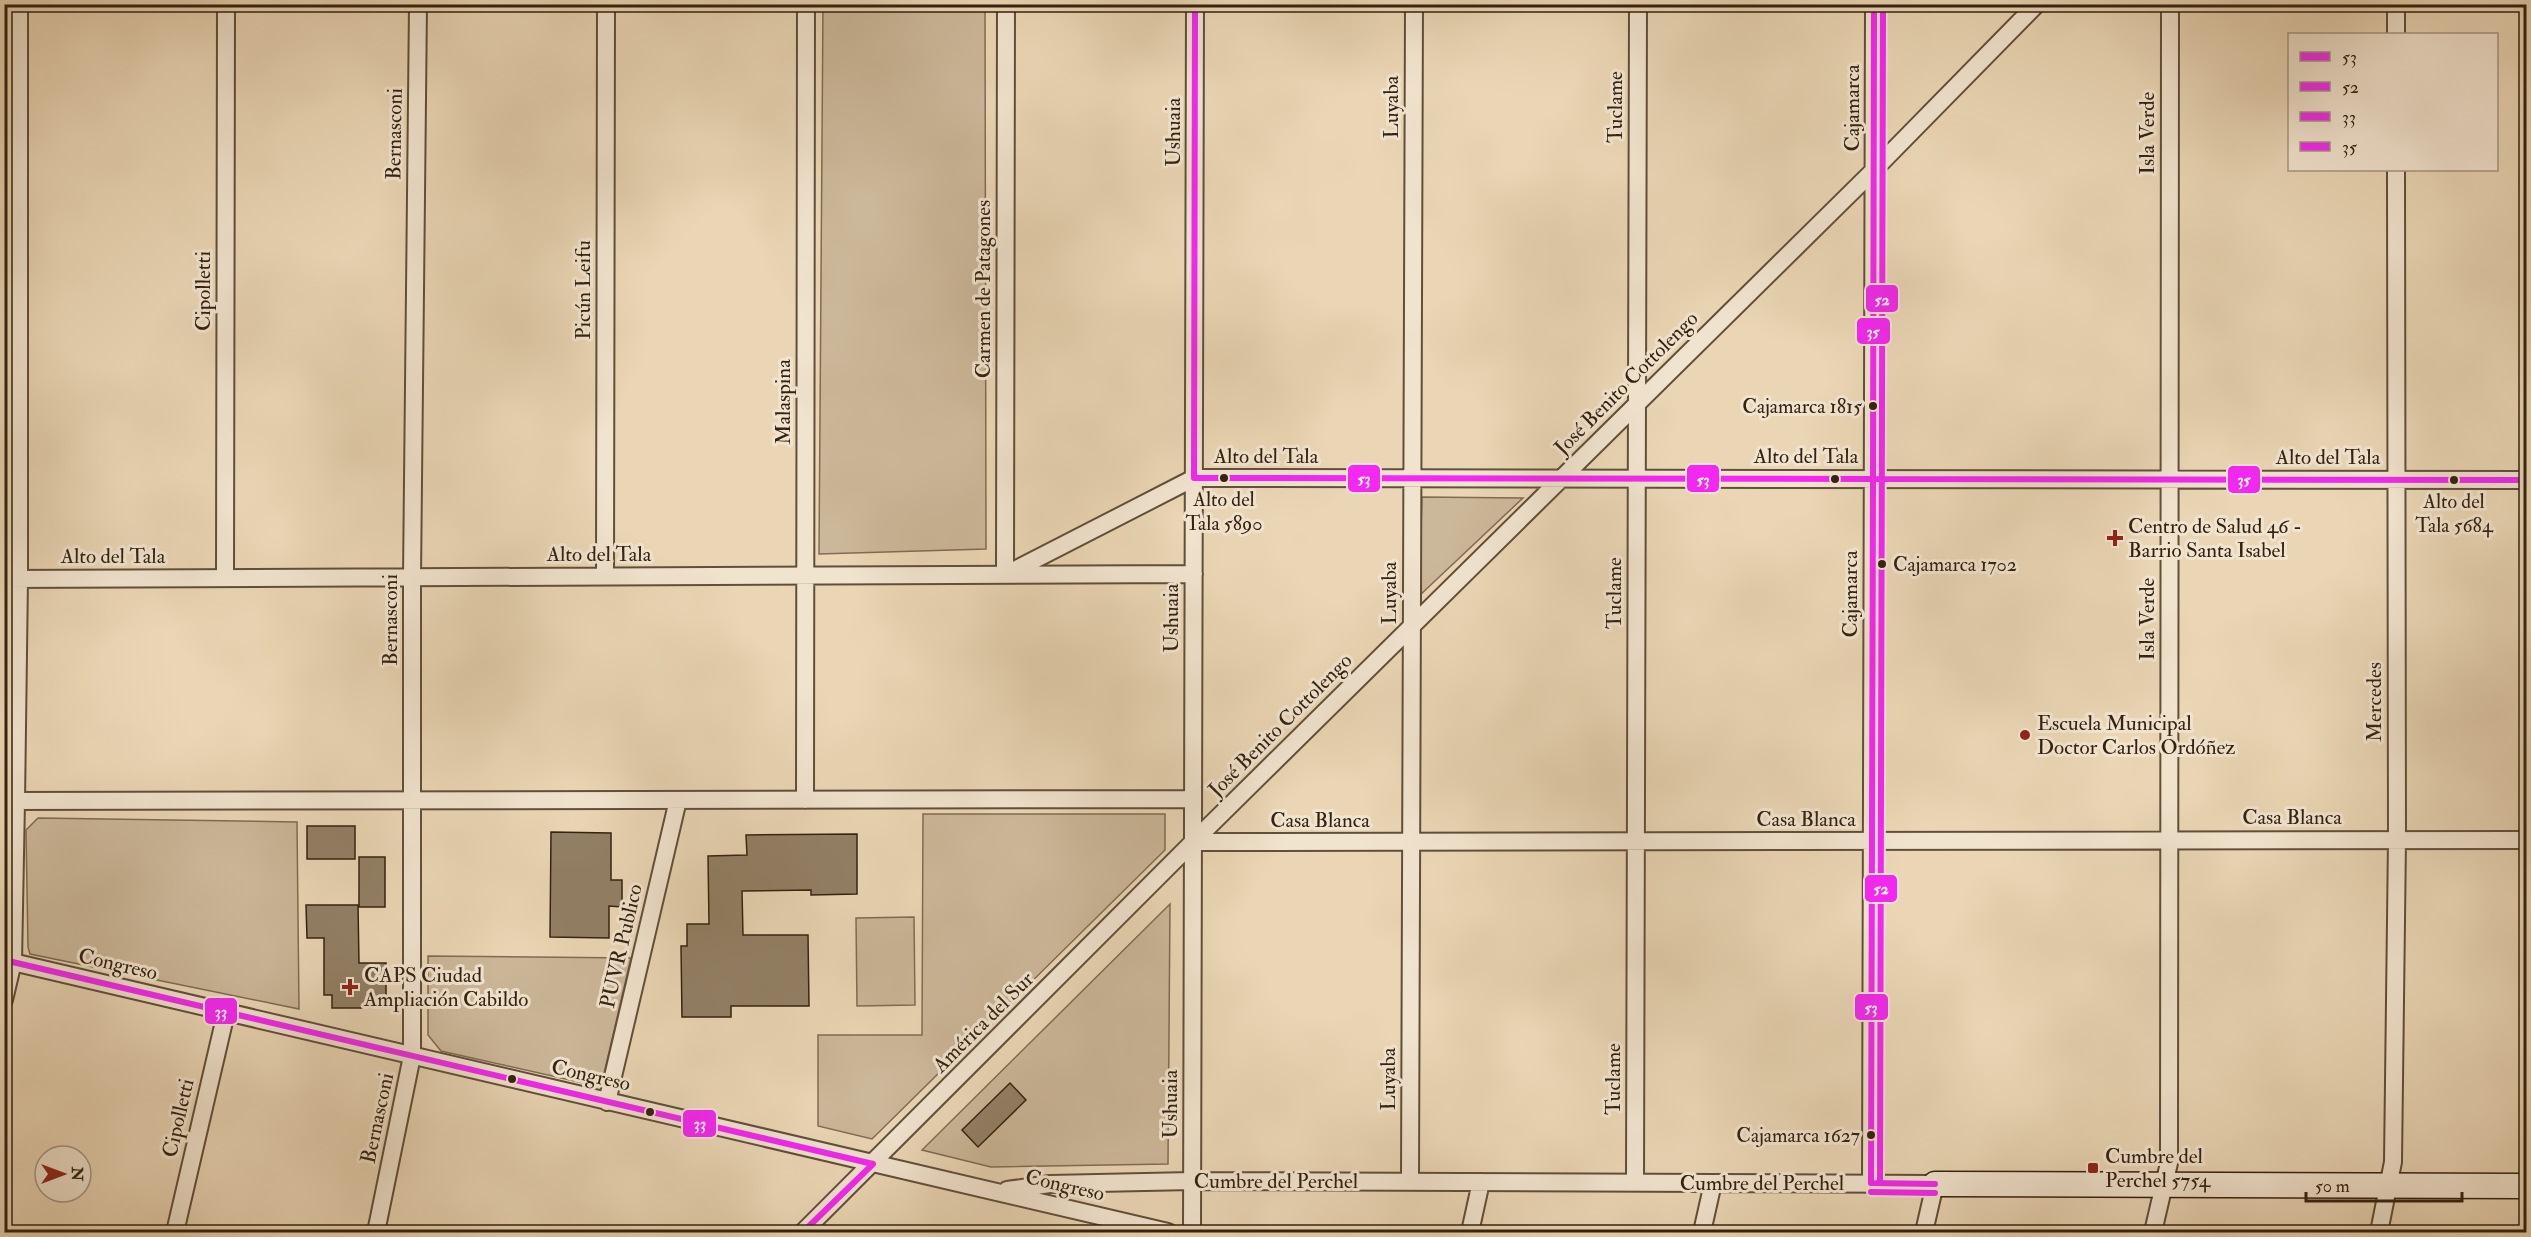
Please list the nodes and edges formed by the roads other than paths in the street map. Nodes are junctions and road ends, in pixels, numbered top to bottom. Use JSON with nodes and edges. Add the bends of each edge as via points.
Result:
{"nodes":[{"id":1,"x":19,"y":4,"type":"edge"},
{"id":2,"x":226,"y":4,"type":"edge"},
{"id":3,"x":418,"y":4,"type":"edge"},
{"id":4,"x":606,"y":4,"type":"edge"},
{"id":5,"x":806,"y":4,"type":"edge"},
{"id":6,"x":1006,"y":4,"type":"edge"},
{"id":7,"x":1196,"y":4,"type":"edge"},
{"id":8,"x":1414,"y":4,"type":"edge"},
{"id":9,"x":1638,"y":4,"type":"edge"},
{"id":10,"x":1874,"y":4,"type":"edge"},
{"id":11,"x":2037,"y":4,"type":"edge"},
{"id":12,"x":2170,"y":4,"type":"edge"},
{"id":13,"x":2396,"y":4,"type":"edge"},
{"id":14,"x":2396,"y":33,"type":"edge"},
{"id":15,"x":1874,"y":170,"type":"junction"},
{"id":16,"x":2396,"y":171,"type":"edge"},
{"id":17,"x":1636,"y":405,"type":"junction"},
{"id":18,"x":1194,"y":478,"type":"junction"},
{"id":19,"x":1412,"y":478,"type":"junction"},
{"id":20,"x":1562,"y":478,"type":"junction"},
{"id":21,"x":1636,"y":478,"type":"junction"},
{"id":22,"x":1873,"y":479,"type":"junction"},
{"id":23,"x":2169,"y":479,"type":"junction"},
{"id":24,"x":2397,"y":480,"type":"junction"},
{"id":25,"x":2526,"y":480,"type":"edge"},
{"id":26,"x":1005,"y":574,"type":"junction"},
{"id":27,"x":1194,"y":574,"type":"junction"},
{"id":28,"x":805,"y":575,"type":"junction"},
{"id":29,"x":605,"y":576,"type":"junction"},
{"id":30,"x":412,"y":577,"type":"junction"},
{"id":31,"x":225,"y":578,"type":"junction"},
{"id":32,"x":12,"y":579,"type":"edge"},
{"id":33,"x":1411,"y":628,"type":"junction"},
{"id":34,"x":1193,"y":799,"type":"junction"},
{"id":35,"x":678,"y":800,"type":"junction"},
{"id":36,"x":805,"y":800,"type":"junction"},
{"id":37,"x":10,"y":801,"type":"edge"},
{"id":38,"x":412,"y":801,"type":"junction"},
{"id":39,"x":2169,"y":840,"type":"junction"},
{"id":40,"x":2397,"y":840,"type":"junction"},
{"id":41,"x":2526,"y":840,"type":"edge"},
{"id":42,"x":1872,"y":841,"type":"junction"},
{"id":43,"x":1193,"y":842,"type":"junction"},
{"id":44,"x":1411,"y":842,"type":"junction"},
{"id":45,"x":1636,"y":842,"type":"junction"},
{"id":46,"x":9,"y":961,"type":"edge"},
{"id":47,"x":4,"y":1000,"type":"edge"},
{"id":48,"x":226,"y":1013,"type":"junction"},
{"id":49,"x":412,"y":1056,"type":"junction"},
{"id":50,"x":607,"y":1101,"type":"junction"},
{"id":51,"x":873,"y":1164,"type":"junction"},
{"id":52,"x":1192,"y":1181,"type":"junction"},
{"id":53,"x":1410,"y":1182,"type":"junction"},
{"id":54,"x":1481,"y":1182,"type":"junction"},
{"id":55,"x":1635,"y":1182,"type":"junction"},
{"id":56,"x":1713,"y":1183,"type":"junction"},
{"id":57,"x":1871,"y":1183,"type":"junction"},
{"id":58,"x":1935,"y":1184,"type":"junction"},
{"id":59,"x":2165,"y":1184,"type":"junction"},
{"id":60,"x":2390,"y":1185,"type":"junction"},
{"id":61,"x":2526,"y":1186,"type":"edge"},
{"id":62,"x":997,"y":1192,"type":"junction"},
{"id":63,"x":175,"y":1233,"type":"edge"},
{"id":64,"x":376,"y":1233,"type":"edge"},
{"id":65,"x":803,"y":1233,"type":"edge"},
{"id":66,"x":1167,"y":1233,"type":"edge"},
{"id":67,"x":1192,"y":1233,"type":"edge"},
{"id":68,"x":1470,"y":1233,"type":"edge"},
{"id":69,"x":1702,"y":1233,"type":"edge"},
{"id":70,"x":1924,"y":1233,"type":"edge"},
{"id":71,"x":2153,"y":1233,"type":"edge"},
{"id":72,"x":2379,"y":1233,"type":"edge"}],
"edges":[{"from":1,"to":32,"type":"street"},
{"from":2,"to":31,"type":"street","name":"Cipolletti"},
{"from":3,"to":30,"type":"street","name":"Bernasconi"},
{"from":4,"to":29,"type":"street","name":"Picún Leifu"},
{"from":5,"to":28,"type":"street","name":"Malaspina"},
{"from":6,"to":26,"type":"street","name":"Carmen de Patagones"},
{"from":7,"to":18,"type":"street","name":"Ushuaia"},
{"from":8,"to":19,"type":"street","name":"Luyaba"},
{"from":9,"to":17,"type":"street","name":"Tuclame"},
{"from":10,"to":15,"type":"street","name":"Cajamarca"},
{"from":11,"to":15,"type":"street","name":"José Benito Cottolengo"},
{"from":12,"to":23,"type":"street","name":"Isla Verde"},
{"from":13,"to":14,"type":"street"},
{"from":15,"to":17,"type":"street","name":"José Benito Cottolengo"},
{"from":15,"to":22,"type":"street","name":"Cajamarca"},
{"from":16,"to":24,"type":"street","name":"Mercedes"},
{"from":17,"to":20,"type":"street","name":"José Benito Cottolengo"},
{"from":17,"to":21,"type":"street","name":"Tuclame"},
{"from":18,"to":19,"type":"street","name":"Alto del Tala"},
{"from":18,"to":26,"type":"street"},
{"from":18,"to":27,"type":"street","name":"Ushuaia"},
{"from":19,"to":20,"type":"street","name":"Alto del Tala"},
{"from":19,"to":33,"type":"street","name":"Luyaba"},
{"from":20,"to":21,"type":"street","name":"Alto del Tala"},
{"from":20,"to":33,"type":"street","name":"José Benito Cottolengo"},
{"from":21,"to":22,"type":"street","name":"Alto del Tala"},
{"from":21,"to":45,"type":"street","name":"Tuclame"},
{"from":22,"to":23,"type":"street","name":"Alto del Tala"},
{"from":22,"to":42,"type":"street","name":"Cajamarca"},
{"from":23,"to":24,"type":"street","name":"Alto del Tala"},
{"from":23,"to":39,"type":"street","name":"Isla Verde"},
{"from":24,"to":25,"type":"street","name":"Alto del Tala"},
{"from":24,"to":40,"type":"street","name":"Mercedes"},
{"from":26,"to":27,"type":"street","name":"Alto del Tala"},
{"from":26,"to":28,"type":"street","name":"Alto del Tala"},
{"from":27,"to":34,"type":"street","name":"Ushuaia"},
{"from":28,"to":29,"type":"street","name":"Alto del Tala"},
{"from":28,"to":36,"type":"street","name":"Malaspina"},
{"from":29,"to":30,"type":"street","name":"Alto del Tala"},
{"from":30,"to":31,"type":"street","name":"Alto del Tala"},
{"from":30,"to":38,"type":"street","name":"Bernasconi"},
{"from":31,"to":32,"type":"street","name":"Alto del Tala"},
{"from":32,"to":37,"type":"street"},
{"from":33,"to":43,"type":"street","name":"José Benito Cottolengo"},
{"from":33,"to":44,"type":"street","name":"Luyaba"},
{"from":34,"to":36,"type":"street"},
{"from":34,"to":43,"type":"street","name":"Ushuaia"},
{"from":35,"to":36,"type":"street"},
{"from":35,"to":38,"type":"street"},
{"from":35,"to":50,"type":"street","name":"PUVR Publico"},
{"from":37,"to":38,"type":"street"},
{"from":37,"to":46,"type":"street"},
{"from":38,"to":49,"type":"street","name":"Bernasconi"},
{"from":39,"to":40,"type":"street","name":"Casa Blanca"},
{"from":39,"to":42,"type":"street","name":"Casa Blanca"},
{"from":39,"to":59,"type":"street","name":"Isla Verde","via":[[2169,1162]]},
{"from":40,"to":41,"type":"street","name":"Casa Blanca"},
{"from":40,"to":60,"type":"street","name":"Mercedes"},
{"from":42,"to":45,"type":"street","name":"Casa Blanca"},
{"from":42,"to":57,"type":"street","name":"Cajamarca"},
{"from":43,"to":44,"type":"street","name":"Casa Blanca"},
{"from":43,"to":51,"type":"street","name":"América del Sur"},
{"from":43,"to":52,"type":"street","name":"Ushuaia"},
{"from":44,"to":45,"type":"street","name":"Casa Blanca"},
{"from":44,"to":53,"type":"street","name":"Luyaba"},
{"from":45,"to":55,"type":"street","name":"Tuclame"},
{"from":46,"to":47,"type":"street"},
{"from":46,"to":48,"type":"street","name":"Congreso"},
{"from":48,"to":49,"type":"street","name":"Congreso"},
{"from":48,"to":63,"type":"street","name":"Cipolletti"},
{"from":49,"to":50,"type":"street","name":"Congreso"},
{"from":49,"to":64,"type":"street","name":"Bernasconi"},
{"from":50,"to":51,"type":"street","name":"Congreso"},
{"from":51,"to":62,"type":"street","name":"Congreso"},
{"from":51,"to":65,"type":"street","name":"América del Sur"},
{"from":52,"to":53,"type":"street","name":"Cumbre del Perchel"},
{"from":52,"to":62,"type":"street","name":"Cumbre del Perchel","via":[[1050,1184]]},
{"from":52,"to":67,"type":"street","name":"Ushuaia"},
{"from":53,"to":54,"type":"street","name":"Cumbre del Perchel"},
{"from":54,"to":55,"type":"street","name":"Cumbre del Perchel"},
{"from":54,"to":68,"type":"street"},
{"from":55,"to":56,"type":"street","name":"Cumbre del Perchel"},
{"from":56,"to":57,"type":"street","name":"Cumbre del Perchel"},
{"from":56,"to":69,"type":"street"},
{"from":57,"to":58,"type":"street","name":"Cumbre del Perchel"},
{"from":58,"to":59,"type":"main road","name":"Cumbre del Perchel"},
{"from":58,"to":70,"type":"street"},
{"from":59,"to":60,"type":"main road","name":"Cumbre del Perchel"},
{"from":59,"to":71,"type":"street","name":"Isla Verde"},
{"from":60,"to":61,"type":"main road","name":"Cumbre del Perchel"},
{"from":60,"to":72,"type":"street","name":"Mercedes"},
{"from":62,"to":66,"type":"street","name":"Congreso"}]}
